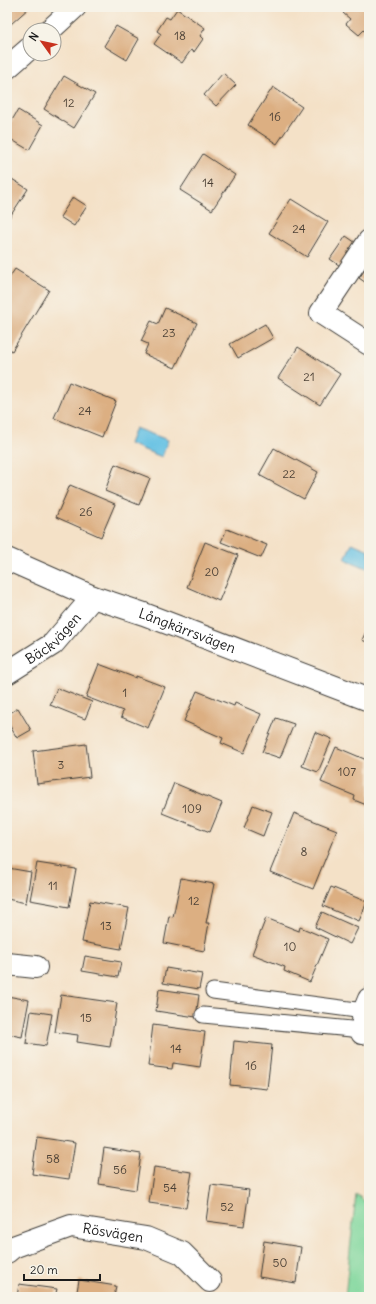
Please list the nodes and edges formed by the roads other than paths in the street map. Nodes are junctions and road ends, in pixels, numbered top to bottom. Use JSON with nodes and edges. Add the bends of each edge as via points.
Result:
{"nodes":[{"id":1,"x":75,"y":7,"type":"edge"},
{"id":2,"x":59,"y":22,"type":"edge"},
{"id":3,"x":22,"y":55,"type":"edge"},
{"id":4,"x":7,"y":68,"type":"edge"},
{"id":5,"x":369,"y":241,"type":"edge"},
{"id":6,"x":369,"y":344,"type":"edge"},
{"id":7,"x":7,"y":558,"type":"edge"},
{"id":8,"x":93,"y":597,"type":"junction"},
{"id":9,"x":7,"y":673,"type":"edge"},
{"id":10,"x":369,"y":700,"type":"edge"},
{"id":11,"x":7,"y":964,"type":"edge"},
{"id":12,"x":36,"y":967,"type":"dead end"},
{"id":13,"x":213,"y":991,"type":"dead end"},
{"id":14,"x":203,"y":1015,"type":"dead end"},
{"id":15,"x":364,"y":1018,"type":"edge"},
{"id":16,"x":7,"y":1252,"type":"edge"},
{"id":17,"x":210,"y":1281,"type":"dead end"}],
"edges":[{"from":1,"to":2,"type":"street"},
{"from":3,"to":4,"type":"street"},
{"from":5,"to":6,"type":"street","via":[[321,313]]},
{"from":7,"to":8,"type":"street","name":"Långkärrsvägen"},
{"from":8,"to":9,"type":"street","name":"Bäckvägen","via":[[52,644]]},
{"from":8,"to":10,"type":"street","name":"Långkärrsvägen"},
{"from":11,"to":12,"type":"street"},
{"from":13,"to":15,"type":"lane"},
{"from":14,"to":15,"type":"lane"},
{"from":16,"to":17,"type":"street","name":"Rösvägen","via":[[71,1226],[146,1238],[182,1253]]}]}
